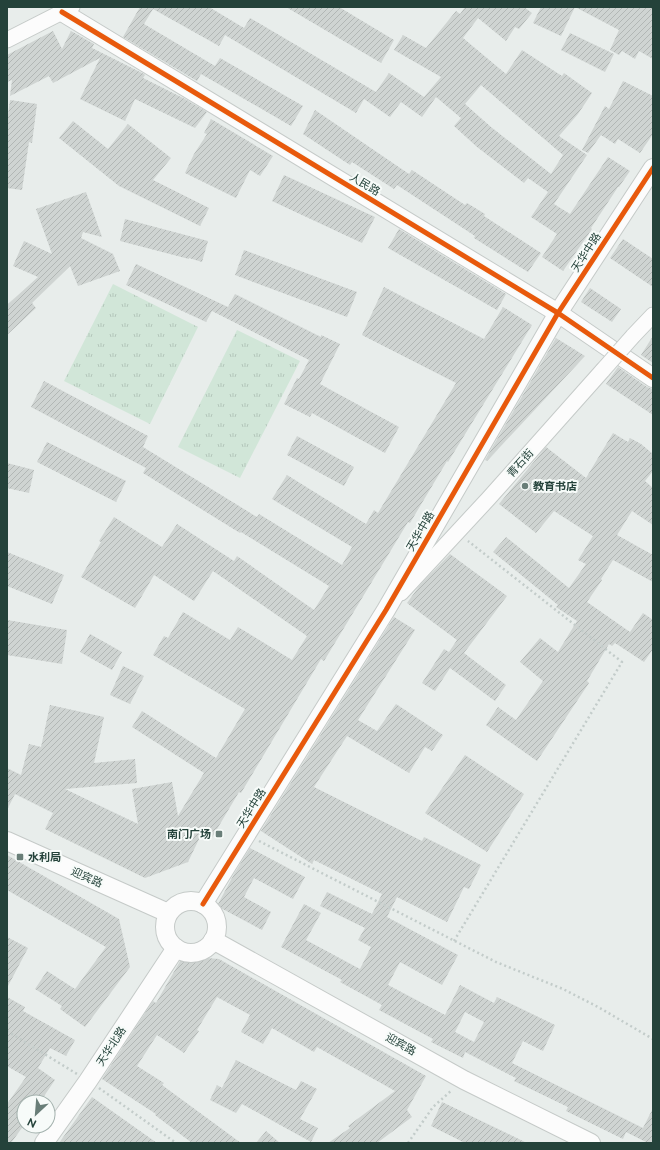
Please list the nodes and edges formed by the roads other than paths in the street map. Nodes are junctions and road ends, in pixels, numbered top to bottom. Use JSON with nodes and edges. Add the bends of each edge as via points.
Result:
{"nodes":[{"id":1,"x":67,"y":10,"type":"edge"},
{"id":2,"x":7,"y":40,"type":"edge"},
{"id":3,"x":653,"y":168,"type":"edge"},
{"id":4,"x":558,"y":313,"type":"junction"},
{"id":5,"x":653,"y":315,"type":"edge"},
{"id":6,"x":653,"y":378,"type":"edge"},
{"id":7,"x":386,"y":610,"type":"junction"},
{"id":8,"x":7,"y":841,"type":"edge"},
{"id":9,"x":204,"y":904,"type":"junction"},
{"id":10,"x":168,"y":914,"type":"junction"},
{"id":11,"x":213,"y":940,"type":"junction"},
{"id":12,"x":176,"y":948,"type":"junction"},
{"id":13,"x":44,"y":1143,"type":"edge"},
{"id":14,"x":591,"y":1143,"type":"edge"}],
"edges":[{"from":1,"to":2,"type":"street"},
{"from":1,"to":4,"type":"street","name":"人民路"},
{"from":3,"to":4,"type":"street","name":"天华中路"},
{"from":4,"to":6,"type":"street","name":"人民路"},
{"from":4,"to":7,"type":"street","name":"天华中路"},
{"from":5,"to":7,"type":"street","name":"青石街","bridge":true},
{"from":7,"to":9,"type":"street","name":"天华中路"},
{"from":8,"to":10,"type":"street","name":"迎宾路"},
{"from":9,"to":10,"type":"street","via":[[189,900],[181,902]]},
{"from":9,"to":11,"type":"street","via":[[216,919],[217,928]]},
{"from":10,"to":12,"type":"street","via":[[165,922],[167,939]]},
{"from":11,"to":12,"type":"street","via":[[205,949],[197,952],[188,953]]},
{"from":11,"to":14,"type":"street","name":"迎宾路","via":[[464,1080]]},
{"from":12,"to":13,"type":"street","name":"天华北路"}]}
